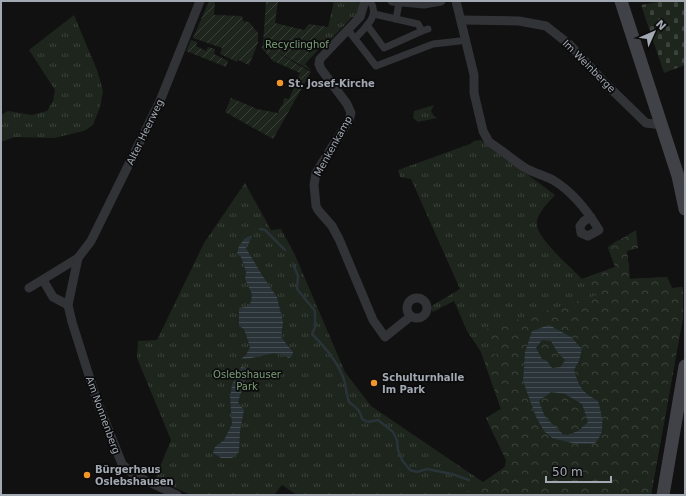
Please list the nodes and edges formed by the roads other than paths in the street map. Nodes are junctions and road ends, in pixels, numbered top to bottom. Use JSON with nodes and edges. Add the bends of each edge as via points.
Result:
{"nodes":[{"id":1,"x":200,"y":1,"type":"edge"},
{"id":2,"x":365,"y":1,"type":"edge"},
{"id":3,"x":370,"y":1,"type":"edge"},
{"id":4,"x":441,"y":1,"type":"edge"},
{"id":5,"x":456,"y":1,"type":"edge"},
{"id":6,"x":621,"y":1,"type":"edge"},
{"id":7,"x":631,"y":1,"type":"edge"},
{"id":8,"x":396,"y":2,"type":"edge"},
{"id":9,"x":374,"y":14,"type":"junction"},
{"id":10,"x":396,"y":19,"type":"junction"},
{"id":11,"x":462,"y":20,"type":"junction"},
{"id":12,"x":627,"y":20,"type":"junction"},
{"id":13,"x":367,"y":25,"type":"junction"},
{"id":14,"x":348,"y":30,"type":"junction"},
{"id":15,"x":355,"y":39,"type":"junction"},
{"id":16,"x":460,"y":41,"type":"dead end"},
{"id":17,"x":662,"y":125,"type":"junction"},
{"id":18,"x":681,"y":177,"type":"edge"},
{"id":19,"x":685,"y":209,"type":"edge"},
{"id":20,"x":591,"y":217,"type":"dead end"},
{"id":21,"x":78,"y":258,"type":"junction"},
{"id":22,"x":43,"y":280,"type":"junction"},
{"id":23,"x":29,"y":288,"type":"dead end"},
{"id":24,"x":68,"y":306,"type":"junction"},
{"id":25,"x":412,"y":316,"type":"dead end"},
{"id":26,"x":685,"y":366,"type":"edge"},
{"id":27,"x":177,"y":495,"type":"edge"},
{"id":28,"x":663,"y":495,"type":"edge"}],
"edges":[{"from":1,"to":21,"type":"street","name":"Alter Heerweg","via":[[160,101],[91,241]]},
{"from":2,"to":14,"type":"street","name":"Menkenkamp","via":[[360,17]]},
{"from":3,"to":9,"type":"street"},
{"from":4,"to":8,"type":"street","via":[[424,4]]},
{"from":5,"to":11,"type":"street"},
{"from":6,"to":12,"type":"main road"},
{"from":7,"to":12,"type":"main road","via":[[631,14]]},
{"from":8,"to":10,"type":"street"},
{"from":9,"to":10,"type":"street"},
{"from":9,"to":13,"type":"street"},
{"from":10,"to":13,"type":"street","via":[[418,24],[425,30],[384,48]]},
{"from":11,"to":17,"type":"street","name":"Im Weinberge","via":[[519,21],[546,26],[570,45],[646,123]]},
{"from":11,"to":20,"type":"street","via":[[474,75],[474,93],[485,136],[527,169],[553,180],[570,193]]},
{"from":12,"to":17,"type":"main road"},
{"from":13,"to":15,"type":"street"},
{"from":14,"to":15,"type":"street"},
{"from":14,"to":25,"type":"street","name":"Menkenkamp","via":[[320,59],[319,64],[348,104],[351,113],[316,173],[316,206],[339,239],[373,320],[385,337]]},
{"from":15,"to":16,"type":"street","via":[[376,66],[433,44]]},
{"from":17,"to":18,"type":"main road"},
{"from":18,"to":19,"type":"main road"},
{"from":21,"to":22,"type":"street","name":"Alter Heerweg"},
{"from":21,"to":24,"type":"street","name":"Alter Heerweg"},
{"from":22,"to":23,"type":"street","name":"Alter Heerweg"},
{"from":22,"to":24,"type":"street","via":[[53,297]]},
{"from":24,"to":27,"type":"street","name":"Am Nonnenberg","via":[[95,394],[119,458],[126,469],[134,475]]},
{"from":26,"to":28,"type":"main road"}]}
